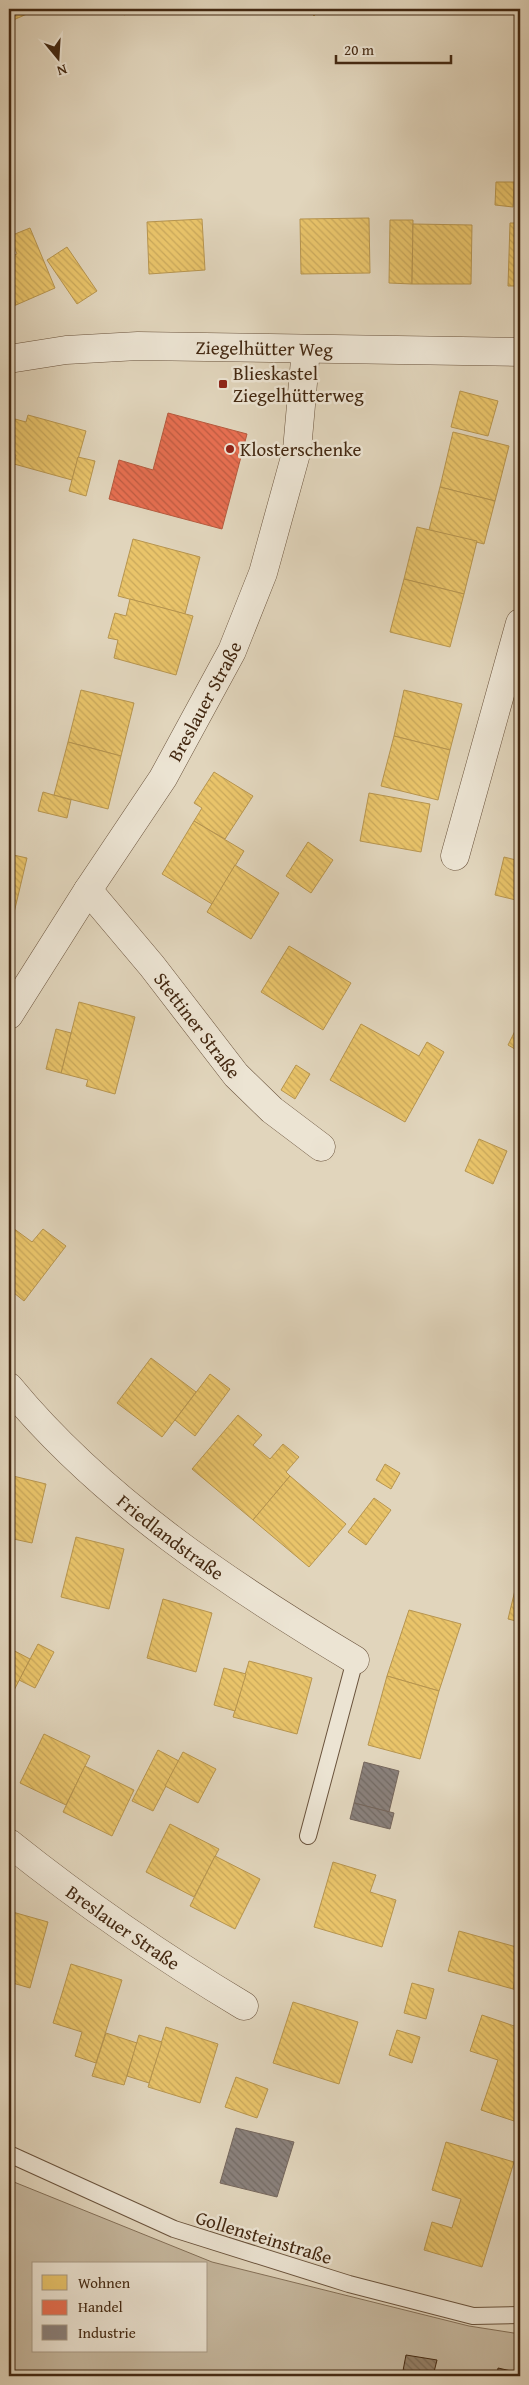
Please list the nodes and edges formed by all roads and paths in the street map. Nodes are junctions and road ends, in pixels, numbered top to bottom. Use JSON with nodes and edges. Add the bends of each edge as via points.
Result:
{"nodes":[{"id":1,"x":306,"y":348,"type":"junction"},
{"id":2,"x":520,"y":352,"type":"edge"},
{"id":3,"x":9,"y":359,"type":"edge"},
{"id":4,"x":520,"y":623,"type":"edge"},
{"id":5,"x":455,"y":856,"type":"dead end"},
{"id":6,"x":88,"y":890,"type":"junction"},
{"id":7,"x":9,"y":1015,"type":"edge"},
{"id":8,"x":321,"y":1147,"type":"dead end"},
{"id":9,"x":9,"y":1387,"type":"edge"},
{"id":10,"x":355,"y":1660,"type":"joint"},
{"id":11,"x":308,"y":1836,"type":"dead end"},
{"id":12,"x":9,"y":1843,"type":"edge"},
{"id":13,"x":244,"y":2006,"type":"dead end"},
{"id":14,"x":9,"y":2154,"type":"edge"},
{"id":15,"x":520,"y":2315,"type":"edge"}],
"edges":[{"from":1,"to":2,"type":"street","name":"Ziegelhütter Weg"},
{"from":1,"to":3,"type":"street","name":"Ziegelhütter Weg","via":[[138,346],[66,350]]},
{"from":1,"to":6,"type":"street","name":"Breslauer Straße","via":[[297,450],[263,573],[232,651],[163,778]]},
{"from":4,"to":5,"type":"street"},
{"from":6,"to":7,"type":"street","name":"Breslauer Straße"},
{"from":6,"to":8,"type":"street","name":"Stettiner Straße","via":[[236,1075],[272,1110]]},
{"from":9,"to":10,"type":"street","name":"Friedlandstraße","via":[[41,1426],[103,1485],[250,1594]]},
{"from":10,"to":11,"type":"lane"},
{"from":12,"to":13,"type":"street","name":"Breslauer Straße","via":[[66,1889],[174,1964]]},
{"from":14,"to":15,"type":"lane","name":"Gollensteinstraße","via":[[193,2235],[349,2284],[473,2316]]}]}
